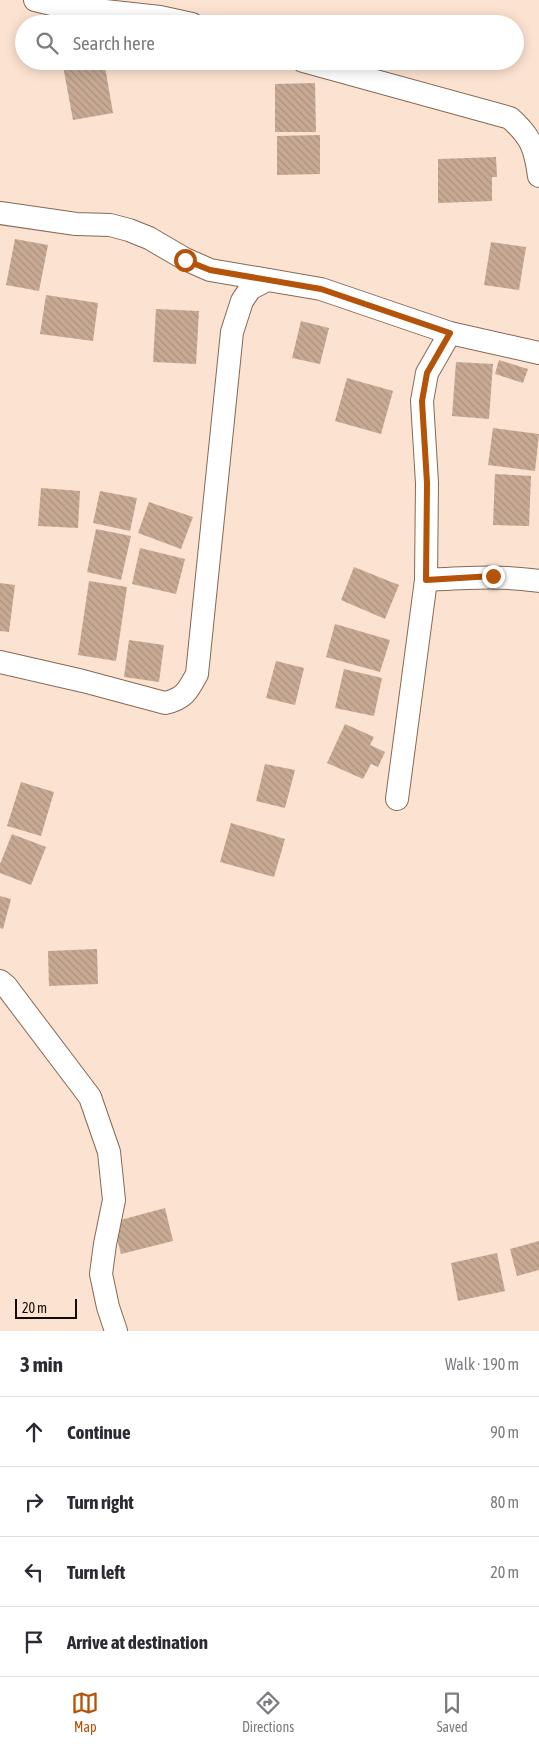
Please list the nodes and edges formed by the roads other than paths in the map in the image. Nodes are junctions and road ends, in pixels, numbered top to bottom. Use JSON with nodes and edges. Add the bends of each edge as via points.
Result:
{"nodes":[{"id":1,"x":35,"y":0,"type":"edge"},
{"id":2,"x":142,"y":15,"type":"edge"},
{"id":3,"x":336,"y":70,"type":"edge"},
{"id":4,"x":539,"y":176,"type":"edge"},
{"id":5,"x":0,"y":212,"type":"edge"},
{"id":6,"x":267,"y":280,"type":"junction"},
{"id":7,"x":450,"y":333,"type":"junction"},
{"id":8,"x":539,"y":353,"type":"edge"},
{"id":9,"x":426,"y":580,"type":"junction"},
{"id":10,"x":539,"y":581,"type":"edge"},
{"id":11,"x":0,"y":662,"type":"edge"},
{"id":12,"x":397,"y":799,"type":"dead end"},
{"id":13,"x":0,"y":981,"type":"edge"},
{"id":14,"x":116,"y":1331,"type":"edge"}],
"edges":[{"from":1,"to":2,"type":"street"},
{"from":3,"to":4,"type":"street","via":[[510,118],[525,131],[536,153]]},
{"from":5,"to":6,"type":"street","via":[[76,224],[110,225],[149,238],[185,260],[210,270]]},
{"from":6,"to":7,"type":"street","via":[[321,289]]},
{"from":6,"to":11,"type":"street","via":[[250,289],[242,301],[232,332],[197,674],[189,689],[177,700],[165,703]]},
{"from":7,"to":8,"type":"street"},
{"from":7,"to":9,"type":"street","via":[[427,373],[422,401],[427,483]]},
{"from":9,"to":10,"type":"street","via":[[493,576]]},
{"from":9,"to":12,"type":"street"},
{"from":13,"to":14,"type":"street","via":[[90,1097],[109,1152],[114,1200],[101,1274]]}]}
